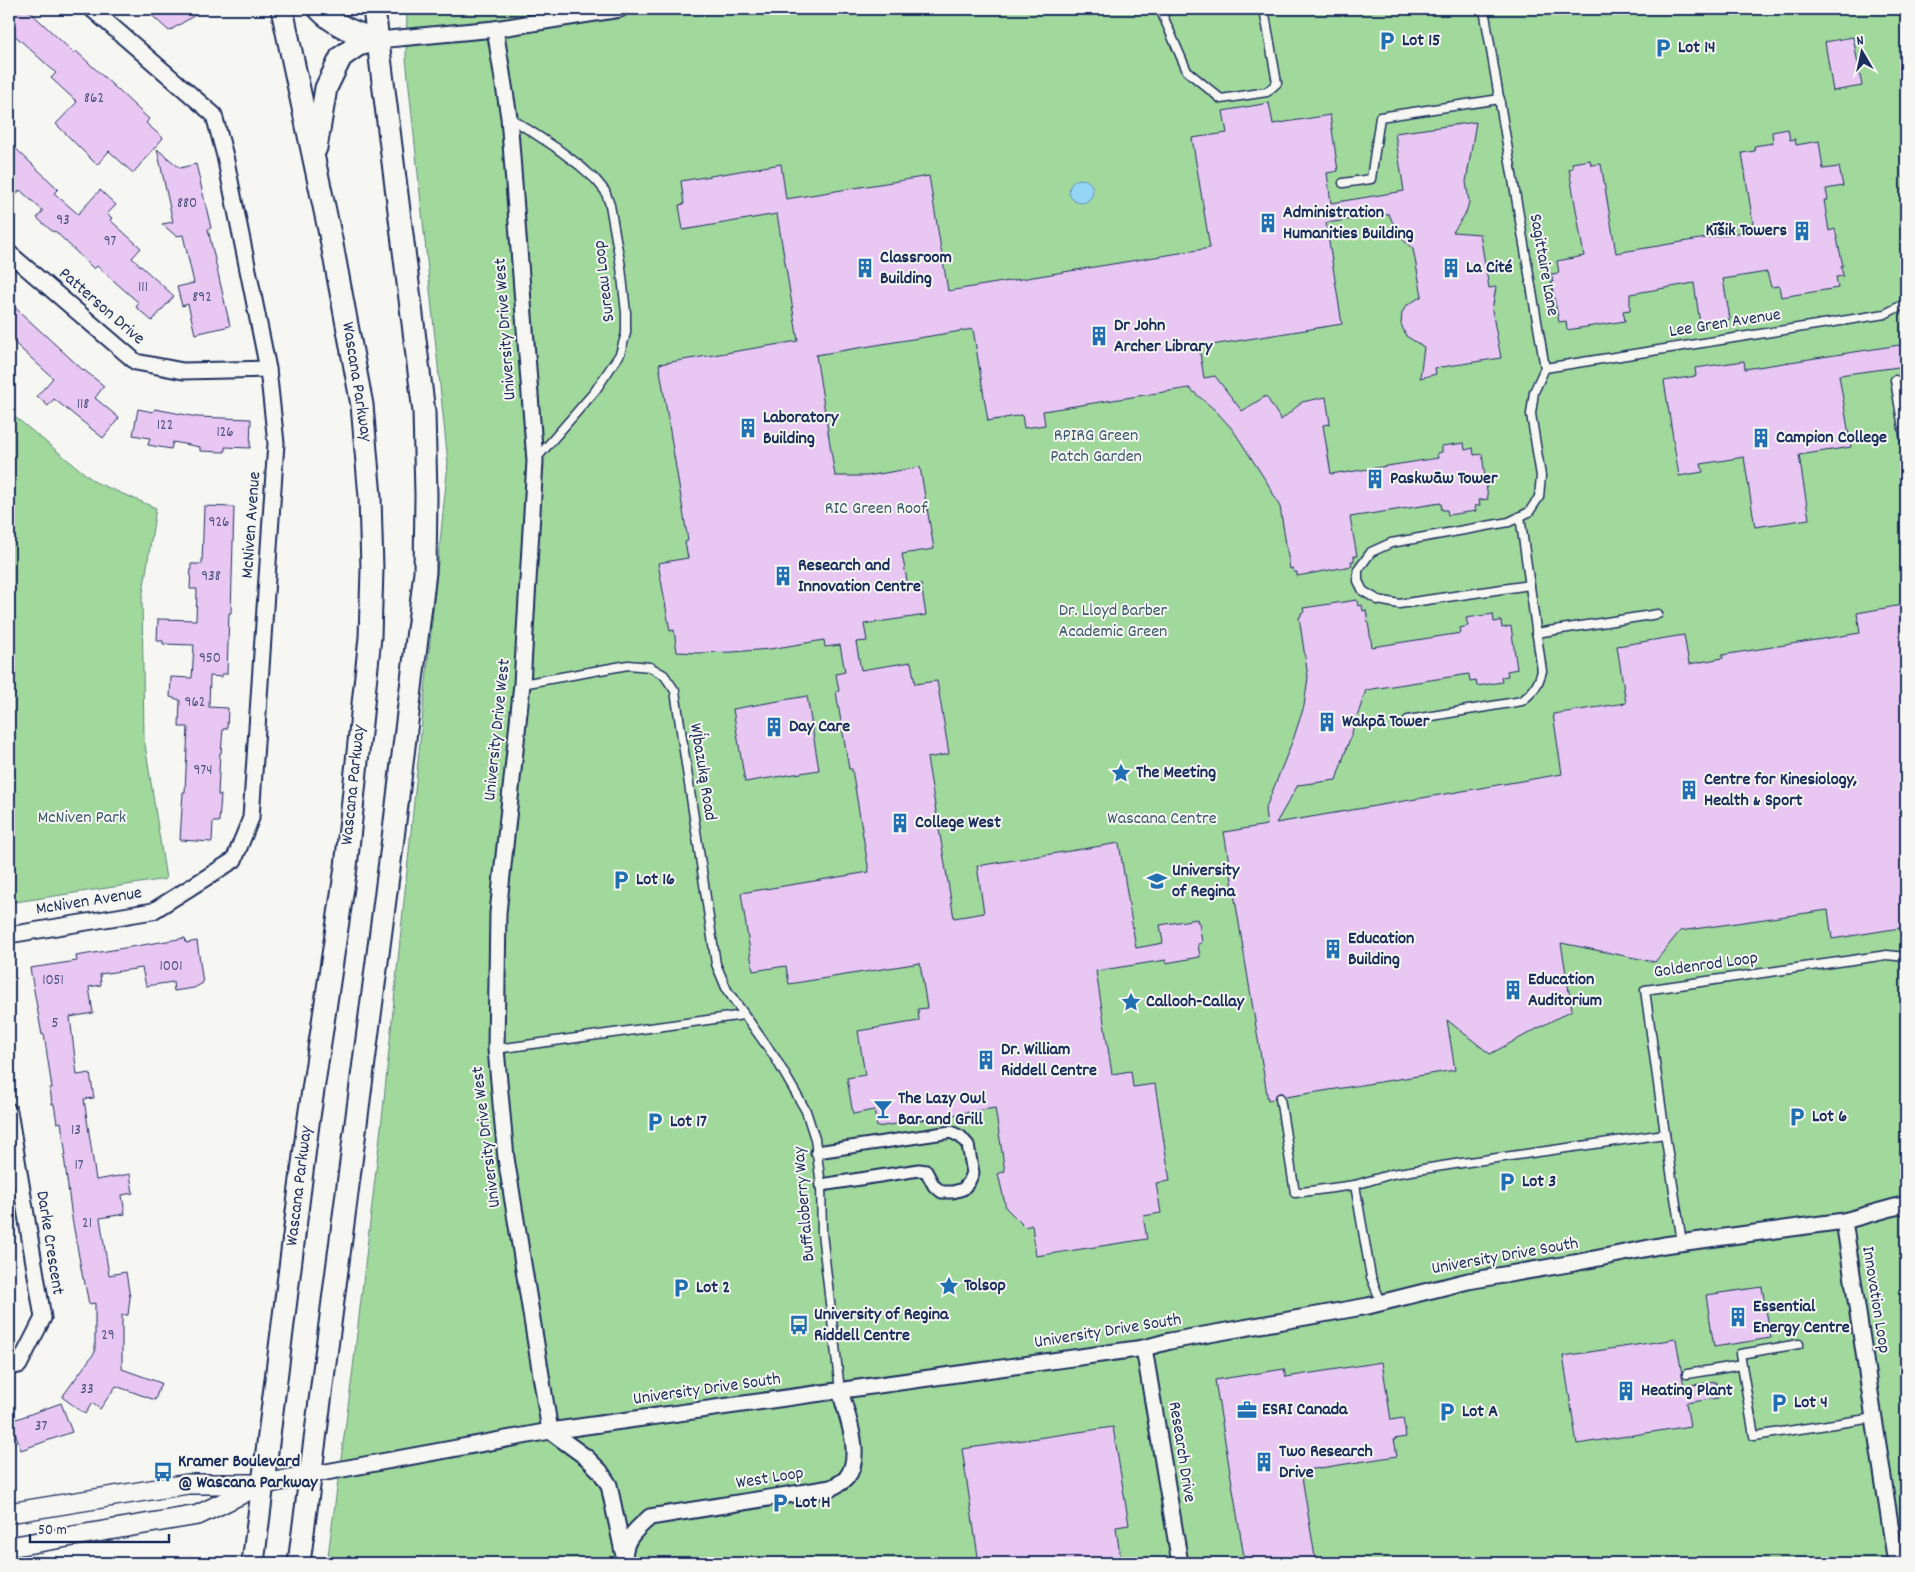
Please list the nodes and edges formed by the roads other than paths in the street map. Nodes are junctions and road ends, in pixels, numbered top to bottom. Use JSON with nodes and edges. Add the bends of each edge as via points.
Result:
{"nodes":[{"id":1,"x":92,"y":9,"type":"edge"},
{"id":2,"x":282,"y":9,"type":"edge"},
{"id":3,"x":319,"y":9,"type":"edge"},
{"id":4,"x":374,"y":9,"type":"edge"},
{"id":5,"x":620,"y":9,"type":"edge"},
{"id":6,"x":1160,"y":9,"type":"edge"},
{"id":7,"x":1264,"y":9,"type":"edge"},
{"id":8,"x":1484,"y":9,"type":"edge"},
{"id":9,"x":495,"y":29,"type":"junction"},
{"id":10,"x":378,"y":40,"type":"junction"},
{"id":11,"x":1500,"y":99,"type":"junction"},
{"id":12,"x":509,"y":117,"type":"junction"},
{"id":13,"x":314,"y":160,"type":"junction"},
{"id":14,"x":1343,"y":183,"type":"dead end"},
{"id":15,"x":9,"y":252,"type":"edge"},
{"id":16,"x":1906,"y":303,"type":"edge"},
{"id":17,"x":1545,"y":368,"type":"junction"},
{"id":18,"x":268,"y":369,"type":"junction"},
{"id":19,"x":1895,"y":380,"type":"dead end"},
{"id":20,"x":1906,"y":446,"type":"edge"},
{"id":21,"x":535,"y":461,"type":"junction"},
{"id":22,"x":1520,"y":516,"type":"junction"},
{"id":23,"x":1530,"y":585,"type":"junction"},
{"id":24,"x":1658,"y":614,"type":"dead end"},
{"id":25,"x":1536,"y":633,"type":"junction"},
{"id":26,"x":522,"y":684,"type":"junction"},
{"id":27,"x":1408,"y":720,"type":"dead end"},
{"id":28,"x":9,"y":934,"type":"edge"},
{"id":29,"x":1906,"y":958,"type":"edge"},
{"id":30,"x":744,"y":1015,"type":"junction"},
{"id":31,"x":496,"y":1049,"type":"junction"},
{"id":32,"x":1280,"y":1098,"type":"dead end"},
{"id":33,"x":9,"y":1111,"type":"edge"},
{"id":34,"x":1665,"y":1134,"type":"junction"},
{"id":35,"x":817,"y":1152,"type":"junction"},
{"id":36,"x":822,"y":1185,"type":"junction"},
{"id":37,"x":1355,"y":1185,"type":"junction"},
{"id":38,"x":1906,"y":1204,"type":"edge"},
{"id":39,"x":1844,"y":1221,"type":"junction"},
{"id":40,"x":1682,"y":1242,"type":"junction"},
{"id":41,"x":1381,"y":1302,"type":"junction"},
{"id":42,"x":1799,"y":1344,"type":"dead end"},
{"id":43,"x":1144,"y":1348,"type":"junction"},
{"id":44,"x":1742,"y":1365,"type":"junction"},
{"id":45,"x":9,"y":1367,"type":"edge"},
{"id":46,"x":1686,"y":1374,"type":"dead end"},
{"id":47,"x":840,"y":1390,"type":"junction"},
{"id":48,"x":1874,"y":1418,"type":"junction"},
{"id":49,"x":550,"y":1431,"type":"junction"},
{"id":50,"x":310,"y":1475,"type":"junction"},
{"id":51,"x":264,"y":1484,"type":"junction"},
{"id":52,"x":9,"y":1513,"type":"edge"},
{"id":53,"x":9,"y":1547,"type":"edge"},
{"id":54,"x":624,"y":1558,"type":"edge"},
{"id":55,"x":253,"y":1563,"type":"edge"},
{"id":56,"x":299,"y":1563,"type":"edge"},
{"id":57,"x":1180,"y":1563,"type":"edge"},
{"id":58,"x":1896,"y":1563,"type":"edge"}],
"edges":[{"from":1,"to":18,"type":"street","name":"McNiven Avenue","via":[[214,115]]},
{"from":2,"to":13,"type":"main road","name":"Wascana Parkway"},
{"from":3,"to":10,"type":"main road","via":[[352,32]]},
{"from":4,"to":10,"type":"main road"},
{"from":5,"to":9,"type":"street"},
{"from":6,"to":7,"type":"lane","via":[[1188,71],[1221,99],[1267,92],[1277,83]]},
{"from":8,"to":11,"type":"lane","name":"Sagittaire Lane"},
{"from":9,"to":10,"type":"street"},
{"from":9,"to":12,"type":"street","name":"University Drive West"},
{"from":10,"to":13,"type":"main road","via":[[358,45],[341,57],[326,88]]},
{"from":10,"to":50,"type":"main road","via":[[424,412],[425,572]]},
{"from":11,"to":14,"type":"lane","via":[[1380,117],[1371,179]]},
{"from":11,"to":17,"type":"lane","name":"Sagittaire Lane"},
{"from":12,"to":21,"type":"street","name":"University Drive West"},
{"from":12,"to":21,"type":"lane","name":"Sureau Loop","via":[[579,165],[605,191],[621,267],[626,313],[626,333],[620,354],[595,391]]},
{"from":13,"to":51,"type":"main road","name":"Wascana Parkway","via":[[362,404],[370,497],[370,637],[346,867],[308,1124]]},
{"from":15,"to":18,"type":"street","name":"Patterson Drive","via":[[136,362],[183,371]]},
{"from":16,"to":17,"type":"lane","name":"Lee Gren Avenue","via":[[1885,314]]},
{"from":17,"to":22,"type":"lane","via":[[1534,392],[1531,414],[1541,476],[1539,497],[1529,512]]},
{"from":18,"to":28,"type":"street","name":"McNiven Avenue","via":[[276,442],[251,818],[234,860],[153,912]]},
{"from":19,"to":20,"type":"lane"},
{"from":21,"to":26,"type":"street","name":"University Drive West"},
{"from":22,"to":23,"type":"lane"},
{"from":22,"to":23,"type":"lane","via":[[1509,522],[1384,546],[1371,552],[1358,570],[1358,581],[1363,591],[1378,600],[1399,604]]},
{"from":23,"to":25,"type":"lane"},
{"from":24,"to":25,"type":"lane"},
{"from":25,"to":27,"type":"lane","via":[[1542,672],[1539,684],[1522,701]]},
{"from":26,"to":30,"type":"lane","name":"Wį́bazuką Road","via":[[628,665],[650,667],[664,675],[675,691],[716,964],[727,990]]},
{"from":26,"to":31,"type":"street","name":"University Drive West","via":[[498,913]]},
{"from":29,"to":34,"type":"lane","name":"Goldenrod Loop","via":[[1887,955],[1645,990]]},
{"from":30,"to":31,"type":"lane"},
{"from":30,"to":35,"type":"lane","name":"Buffaloberry Way","via":[[776,1059],[806,1111]]},
{"from":31,"to":49,"type":"street","name":"University Drive West","via":[[506,1158]]},
{"from":32,"to":37,"type":"lane","via":[[1295,1193]]},
{"from":33,"to":45,"type":"street","name":"Darke Crescent","via":[[42,1318],[19,1365]]},
{"from":34,"to":37,"type":"lane","via":[[1392,1174]]},
{"from":34,"to":40,"type":"lane","name":"Goldenrod Loop"},
{"from":35,"to":36,"type":"lane","name":"Buffaloberry Way"},
{"from":35,"to":36,"type":"street","via":[[951,1132],[966,1140],[973,1173],[964,1189],[953,1192],[942,1192],[934,1186],[926,1171],[919,1170]]},
{"from":36,"to":47,"type":"lane","name":"Buffaloberry Way","via":[[822,1233]]},
{"from":37,"to":41,"type":"lane","via":[[1370,1277]]},
{"from":38,"to":39,"type":"street","name":"University Drive South"},
{"from":39,"to":40,"type":"street","name":"University Drive South"},
{"from":39,"to":48,"type":"street","name":"Innovation Loop"},
{"from":40,"to":41,"type":"street","name":"University Drive South","via":[[1468,1281]]},
{"from":41,"to":43,"type":"street","name":"University Drive South"},
{"from":42,"to":44,"type":"lane","via":[[1740,1354]]},
{"from":43,"to":47,"type":"street","name":"University Drive South"},
{"from":43,"to":57,"type":"street","name":"Research Drive"},
{"from":44,"to":46,"type":"lane"},
{"from":44,"to":48,"type":"lane","via":[[1754,1436]]},
{"from":47,"to":49,"type":"street","name":"University Drive South"},
{"from":47,"to":54,"type":"street","name":"West Loop","via":[[855,1456],[853,1468],[846,1479],[831,1488],[650,1517],[634,1531]]},
{"from":48,"to":58,"type":"street","name":"Innovation Loop"},
{"from":49,"to":50,"type":"street","name":"University Drive South"},
{"from":49,"to":54,"type":"street","name":"West Loop","via":[[587,1458],[609,1485]]},
{"from":50,"to":51,"type":"street"},
{"from":50,"to":56,"type":"main road"},
{"from":51,"to":52,"type":"street","via":[[188,1484]]},
{"from":51,"to":53,"type":"street","via":[[198,1515]]},
{"from":51,"to":55,"type":"main road","name":"Wascana Parkway"}]}
